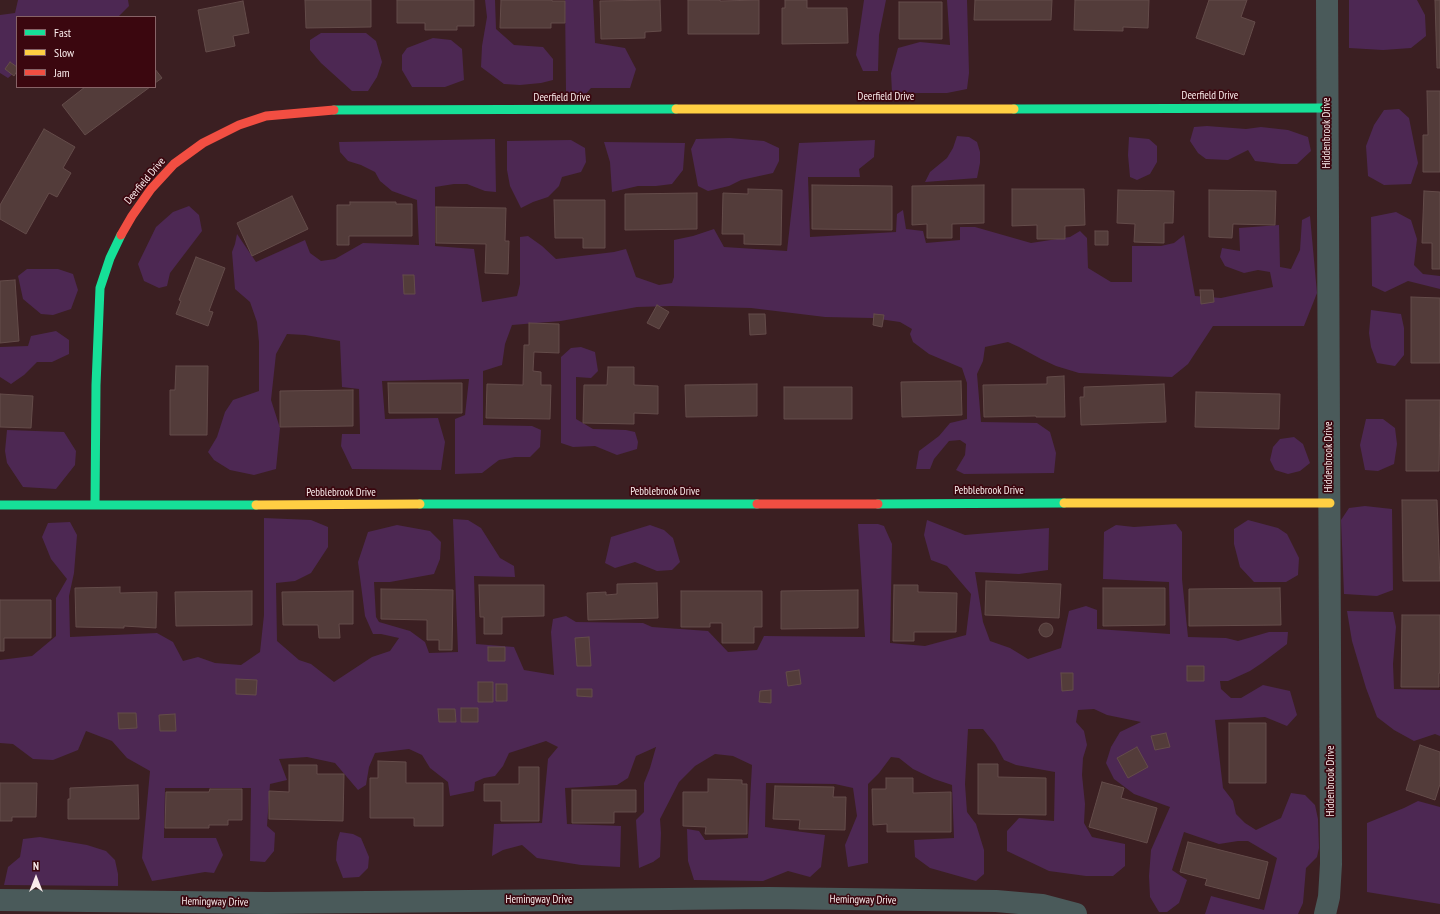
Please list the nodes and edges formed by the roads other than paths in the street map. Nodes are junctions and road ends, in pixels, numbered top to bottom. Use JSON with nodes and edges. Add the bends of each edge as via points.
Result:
{"nodes":[{"id":1,"x":1327,"y":0,"type":"edge"},
{"id":2,"x":1327,"y":108,"type":"junction"},
{"id":3,"x":1330,"y":502,"type":"junction"},
{"id":4,"x":0,"y":505,"type":"edge"},
{"id":5,"x":95,"y":505,"type":"junction"},
{"id":6,"x":0,"y":900,"type":"edge"},
{"id":7,"x":1076,"y":914,"type":"edge"},
{"id":8,"x":1325,"y":914,"type":"edge"}],
"edges":[{"from":1,"to":2,"type":"street","name":"Hiddenbrook Drive"},
{"from":2,"to":3,"type":"street","name":"Hiddenbrook Drive"},
{"from":2,"to":5,"type":"street","name":"Deerfield Drive","via":[[342,110],[266,116],[239,125],[203,143],[174,164],[151,189],[132,216],[110,258],[100,288]]},
{"from":3,"to":5,"type":"street","name":"Pebblebrook Drive"},
{"from":3,"to":8,"type":"street","name":"Hiddenbrook Drive","via":[[1331,864]]},
{"from":4,"to":5,"type":"street","name":"Pebblebrook Drive"},
{"from":6,"to":7,"type":"street","name":"Hemingway Drive","via":[[274,902],[769,898],[996,901],[1042,905]]}]}
